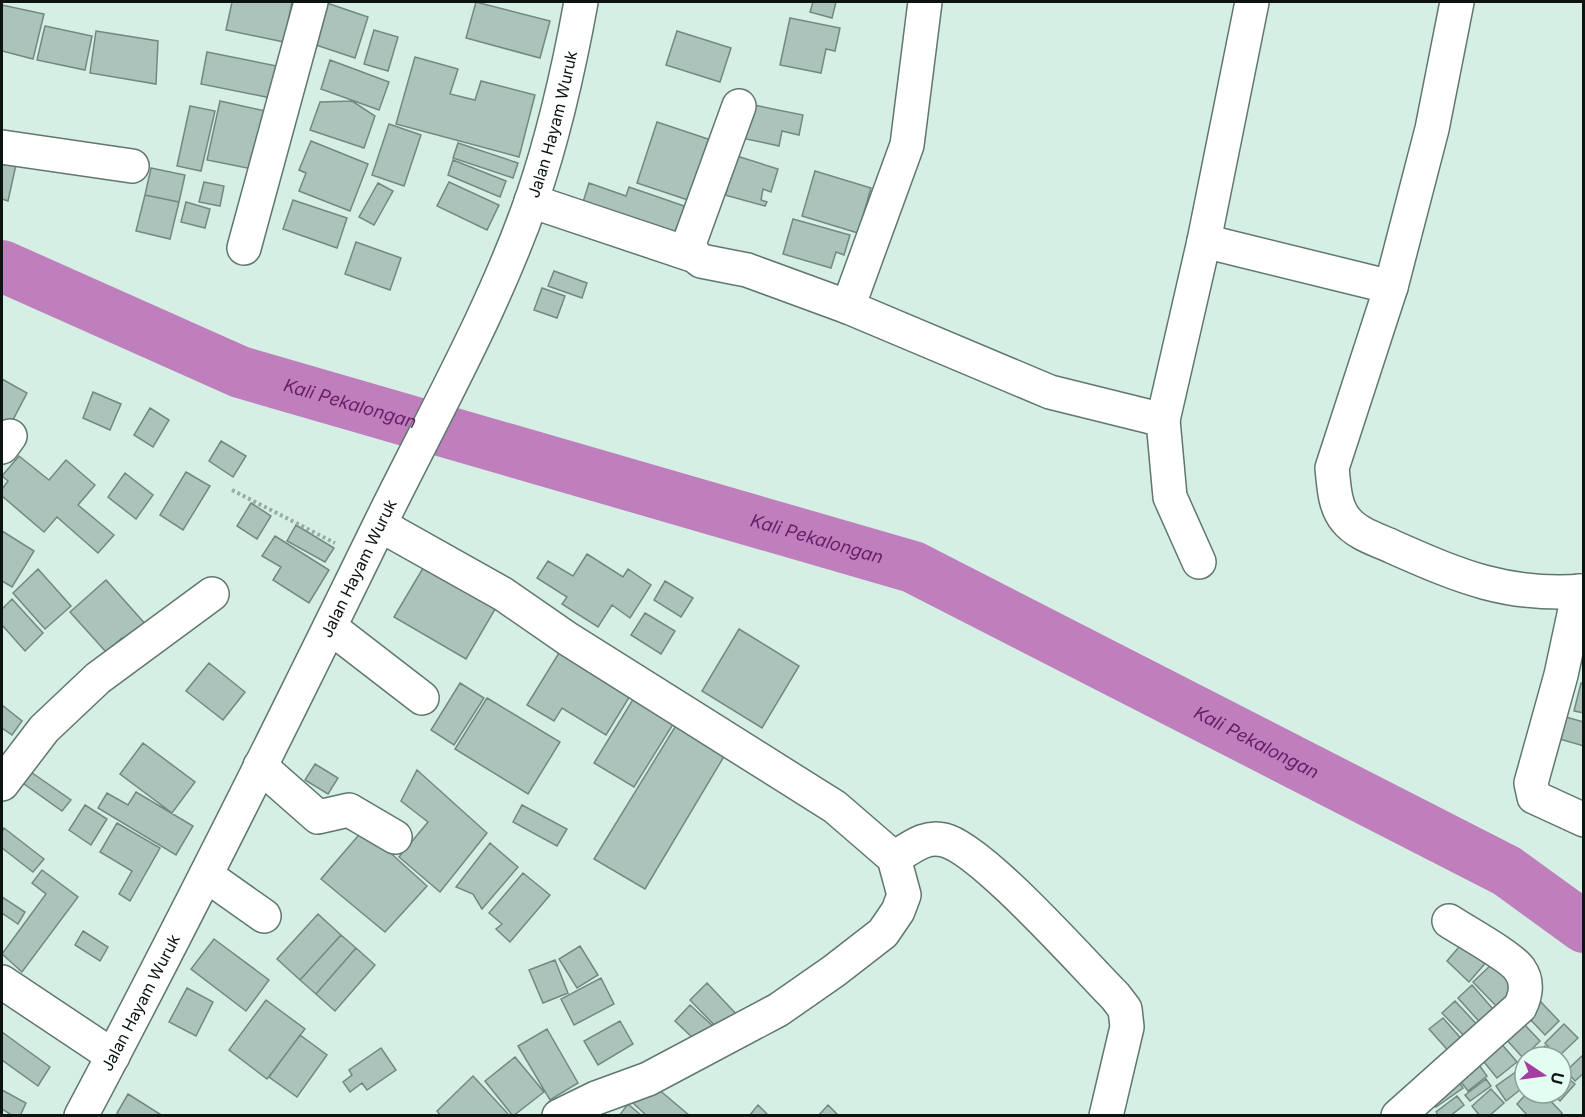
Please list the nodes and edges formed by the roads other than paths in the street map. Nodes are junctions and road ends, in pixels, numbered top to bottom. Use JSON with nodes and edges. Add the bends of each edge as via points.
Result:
{"nodes":[{"id":1,"x":311,"y":2,"type":"edge"},
{"id":2,"x":581,"y":2,"type":"edge"},
{"id":3,"x":925,"y":2,"type":"edge"},
{"id":4,"x":1252,"y":2,"type":"edge"},
{"id":5,"x":1457,"y":2,"type":"edge"},
{"id":6,"x":739,"y":106,"type":"dead end"},
{"id":7,"x":2,"y":147,"type":"edge"},
{"id":8,"x":132,"y":166,"type":"dead end"},
{"id":9,"x":531,"y":201,"type":"junction"},
{"id":10,"x":1204,"y":241,"type":"junction"},
{"id":11,"x":244,"y":248,"type":"dead end"},
{"id":12,"x":695,"y":256,"type":"junction"},
{"id":13,"x":1391,"y":286,"type":"junction"},
{"id":14,"x":848,"y":307,"type":"junction"},
{"id":15,"x":1163,"y":420,"type":"junction"},
{"id":16,"x":383,"y":520,"type":"junction"},
{"id":17,"x":1199,"y":562,"type":"dead end"},
{"id":18,"x":1581,"y":591,"type":"edge"},
{"id":19,"x":212,"y":594,"type":"dead end"},
{"id":20,"x":330,"y":627,"type":"junction"},
{"id":21,"x":422,"y":698,"type":"dead end"},
{"id":22,"x":260,"y":766,"type":"junction"},
{"id":23,"x":2,"y":784,"type":"edge"},
{"id":24,"x":1584,"y":820,"type":"edge"},
{"id":25,"x":395,"y":837,"type":"dead end"},
{"id":26,"x":894,"y":858,"type":"junction"},
{"id":27,"x":206,"y":875,"type":"junction"},
{"id":28,"x":264,"y":916,"type":"dead end"},
{"id":29,"x":1449,"y":921,"type":"dead end"},
{"id":30,"x":2,"y":982,"type":"edge"},
{"id":31,"x":113,"y":1056,"type":"junction"},
{"id":32,"x":81,"y":1116,"type":"edge"},
{"id":33,"x":559,"y":1116,"type":"edge"},
{"id":34,"x":1106,"y":1116,"type":"edge"},
{"id":35,"x":1398,"y":1116,"type":"edge"}],
"edges":[{"from":1,"to":11,"type":"street"},
{"from":2,"to":9,"type":"street","name":"Jalan Hayam Wuruk","via":[[550,138]]},
{"from":3,"to":14,"type":"street","via":[[907,145]]},
{"from":4,"to":10,"type":"street"},
{"from":5,"to":13,"type":"street","via":[[1432,129]]},
{"from":6,"to":12,"type":"street","via":[[690,241]]},
{"from":7,"to":8,"type":"street"},
{"from":9,"to":12,"type":"street"},
{"from":9,"to":16,"type":"street","name":"Jalan Hayam Wuruk","via":[[500,280]]},
{"from":10,"to":13,"type":"street"},
{"from":10,"to":15,"type":"street"},
{"from":12,"to":14,"type":"street","via":[[715,265],[747,270]]},
{"from":13,"to":18,"type":"street","via":[[1332,468],[1339,510],[1356,530],[1458,575],[1508,590]]},
{"from":14,"to":15,"type":"street","via":[[1050,393]]},
{"from":15,"to":17,"type":"street","via":[[1170,496]]},
{"from":16,"to":20,"type":"street","name":"Jalan Hayam Wuruk"},
{"from":16,"to":26,"type":"street","via":[[826,801]]},
{"from":18,"to":24,"type":"street","via":[[1531,783],[1534,797]]},
{"from":19,"to":23,"type":"street","via":[[98,678],[44,729]]},
{"from":20,"to":21,"type":"street"},
{"from":20,"to":22,"type":"street","name":"Jalan Hayam Wuruk"},
{"from":22,"to":25,"type":"street","via":[[318,817],[350,810]]},
{"from":22,"to":27,"type":"street","name":"Jalan Hayam Wuruk"},
{"from":26,"to":33,"type":"street","via":[[904,895],[898,912],[883,933],[834,971],[778,1010],[648,1079]]},
{"from":26,"to":34,"type":"street","via":[[924,839],[943,840],[964,849],[1115,996],[1125,1009],[1127,1027]]},
{"from":27,"to":28,"type":"street"},
{"from":27,"to":31,"type":"street","name":"Jalan Hayam Wuruk"},
{"from":29,"to":35,"type":"street","via":[[1518,967],[1524,980],[1524,998],[1520,1007]]},
{"from":30,"to":31,"type":"street"},
{"from":31,"to":32,"type":"street","name":"Jalan Hayam Wuruk"}]}
